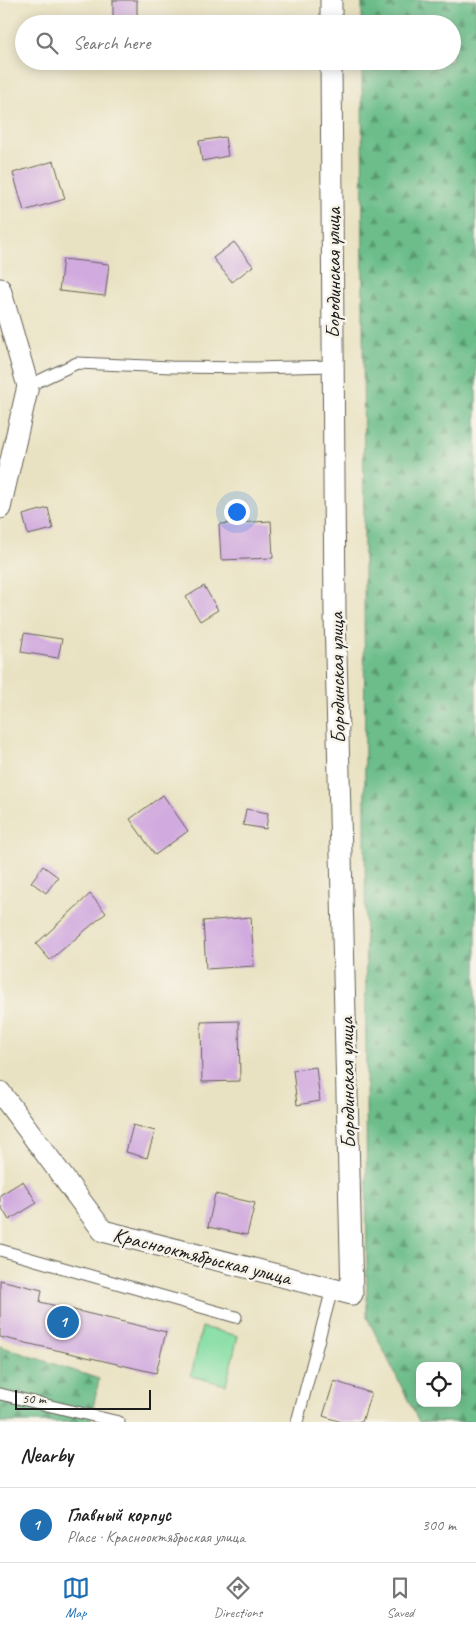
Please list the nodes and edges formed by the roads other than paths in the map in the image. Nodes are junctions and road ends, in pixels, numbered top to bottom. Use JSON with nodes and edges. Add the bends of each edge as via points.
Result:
{"nodes":[{"id":1,"x":331,"y":0,"type":"edge"},
{"id":2,"x":331,"y":15,"type":"edge"},
{"id":3,"x":331,"y":70,"type":"edge"},
{"id":4,"x":0,"y":289,"type":"edge"},
{"id":5,"x":334,"y":366,"type":"junction"},
{"id":6,"x":28,"y":386,"type":"junction"},
{"id":7,"x":0,"y":508,"type":"edge"},
{"id":8,"x":0,"y":1092,"type":"edge"},
{"id":9,"x":0,"y":1250,"type":"edge"},
{"id":10,"x":342,"y":1291,"type":"junction"},
{"id":11,"x":236,"y":1317,"type":"dead end"},
{"id":12,"x":0,"y":1394,"type":"edge"},
{"id":13,"x":106,"y":1420,"type":"edge"},
{"id":14,"x":119,"y":1422,"type":"edge"},
{"id":15,"x":297,"y":1422,"type":"edge"}],
"edges":[{"from":1,"to":2,"type":"street"},
{"from":3,"to":5,"type":"street","name":"Бородинская улица"},
{"from":4,"to":6,"type":"street"},
{"from":5,"to":6,"type":"lane","via":[[198,368],[77,363]]},
{"from":5,"to":10,"type":"street","name":"Бородинская улица"},
{"from":6,"to":7,"type":"street"},
{"from":8,"to":10,"type":"street","name":"Краснооктябрьская улица","via":[[103,1231]]},
{"from":9,"to":11,"type":"lane"},
{"from":10,"to":15,"type":"lane"},
{"from":12,"to":13,"type":"lane"},
{"from":13,"to":14,"type":"lane"}]}
